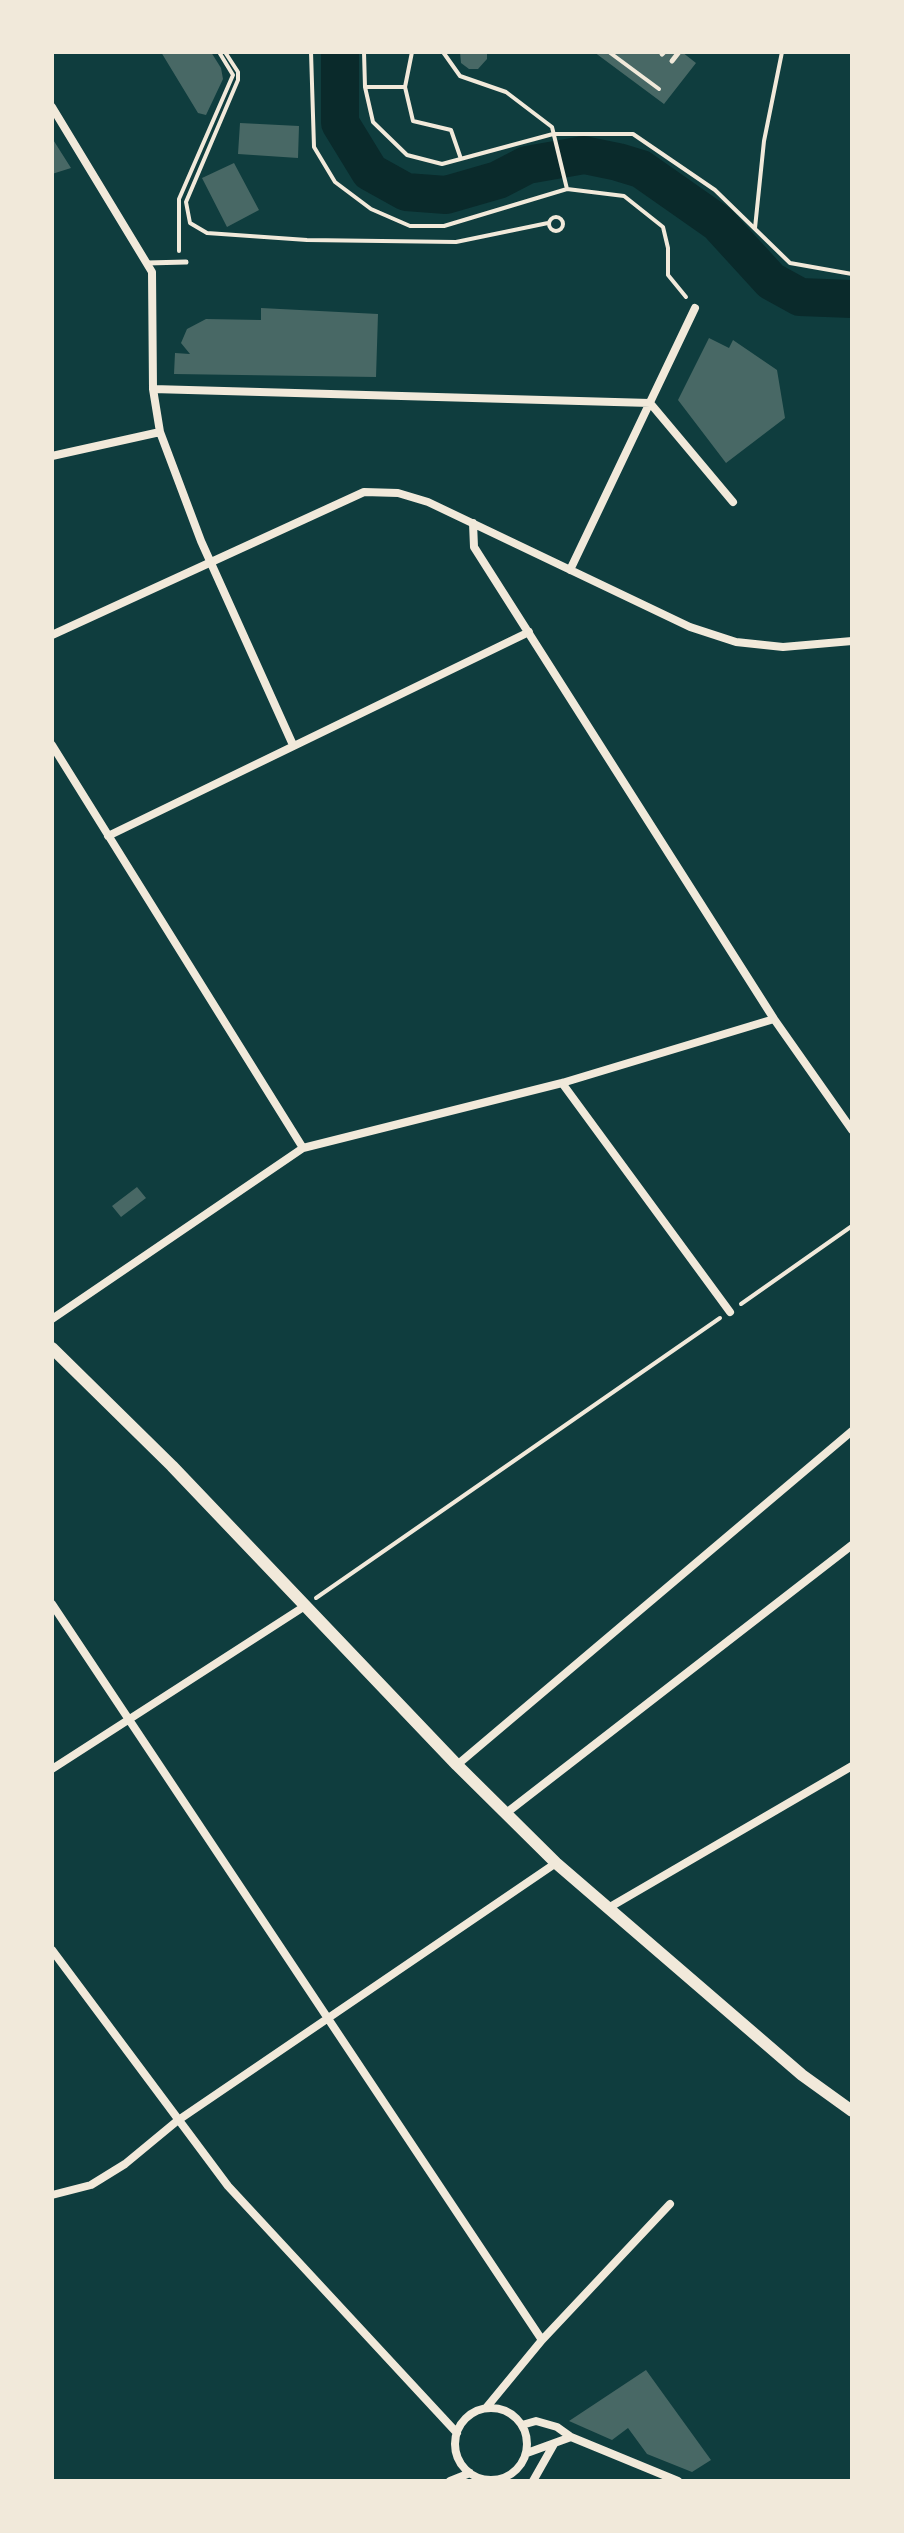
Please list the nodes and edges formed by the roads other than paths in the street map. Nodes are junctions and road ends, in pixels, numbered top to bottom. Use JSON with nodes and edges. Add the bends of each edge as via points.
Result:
{"nodes":[{"id":1,"x":679,"y":52,"type":"edge"},
{"id":2,"x":672,"y":61,"type":"dead end"},
{"id":3,"x":52,"y":107,"type":"edge"},
{"id":4,"x":182,"y":262,"type":"road end"},
{"id":5,"x":146,"y":263,"type":"junction"},
{"id":6,"x":695,"y":308,"type":"road end"},
{"id":7,"x":153,"y":389,"type":"junction"},
{"id":8,"x":650,"y":403,"type":"junction"},
{"id":9,"x":160,"y":432,"type":"junction"},
{"id":10,"x":52,"y":456,"type":"edge"},
{"id":11,"x":733,"y":502,"type":"dead end"},
{"id":12,"x":473,"y":523,"type":"junction"},
{"id":13,"x":211,"y":563,"type":"junction"},
{"id":14,"x":570,"y":570,"type":"junction"},
{"id":15,"x":529,"y":632,"type":"junction"},
{"id":16,"x":52,"y":635,"type":"edge"},
{"id":17,"x":849,"y":642,"type":"edge"},
{"id":18,"x":852,"y":652,"type":"edge"},
{"id":19,"x":52,"y":745,"type":"edge"},
{"id":20,"x":293,"y":745,"type":"junction"},
{"id":21,"x":108,"y":836,"type":"junction"},
{"id":22,"x":774,"y":1019,"type":"junction"},
{"id":23,"x":562,"y":1083,"type":"junction"},
{"id":24,"x":852,"y":1130,"type":"edge"},
{"id":25,"x":303,"y":1148,"type":"junction"},
{"id":26,"x":730,"y":1312,"type":"road end"},
{"id":27,"x":52,"y":1319,"type":"edge"},
{"id":28,"x":52,"y":1348,"type":"edge"},
{"id":29,"x":852,"y":1431,"type":"edge"},
{"id":30,"x":852,"y":1545,"type":"edge"},
{"id":31,"x":52,"y":1604,"type":"edge"},
{"id":32,"x":305,"y":1606,"type":"junction"},
{"id":33,"x":126,"y":1719,"type":"junction"},
{"id":34,"x":457,"y":1765,"type":"junction"},
{"id":35,"x":852,"y":1766,"type":"edge"},
{"id":36,"x":52,"y":1769,"type":"edge"},
{"id":37,"x":505,"y":1814,"type":"junction"},
{"id":38,"x":556,"y":1863,"type":"junction"},
{"id":39,"x":610,"y":1907,"type":"junction"},
{"id":40,"x":52,"y":1950,"type":"edge"},
{"id":41,"x":328,"y":2018,"type":"junction"},
{"id":42,"x":852,"y":2111,"type":"edge"},
{"id":43,"x":177,"y":2121,"type":"junction"},
{"id":44,"x":52,"y":2186,"type":"edge"},
{"id":45,"x":64,"y":2193,"type":"junction"},
{"id":46,"x":52,"y":2195,"type":"edge"},
{"id":47,"x":670,"y":2204,"type":"dead end"},
{"id":48,"x":542,"y":2340,"type":"junction"},
{"id":49,"x":486,"y":2408,"type":"junction"},
{"id":50,"x":522,"y":2425,"type":"junction"},
{"id":51,"x":457,"y":2433,"type":"junction"},
{"id":52,"x":571,"y":2437,"type":"junction"},
{"id":53,"x":554,"y":2444,"type":"junction"},
{"id":54,"x":527,"y":2453,"type":"junction"},
{"id":55,"x":470,"y":2473,"type":"junction"},
{"id":56,"x":450,"y":2481,"type":"edge"},
{"id":57,"x":493,"y":2481,"type":"edge"},
{"id":58,"x":533,"y":2481,"type":"edge"},
{"id":59,"x":678,"y":2481,"type":"edge"}],
"edges":[{"from":1,"to":2,"type":"lane"},
{"from":3,"to":5,"type":"street"},
{"from":4,"to":5,"type":"lane"},
{"from":5,"to":7,"type":"street","via":[[152,272]]},
{"from":6,"to":8,"type":"street"},
{"from":7,"to":8,"type":"street"},
{"from":7,"to":9,"type":"street"},
{"from":8,"to":11,"type":"street"},
{"from":8,"to":14,"type":"street"},
{"from":9,"to":10,"type":"street"},
{"from":9,"to":13,"type":"street"},
{"from":12,"to":13,"type":"street","via":[[398,493],[364,492]]},
{"from":12,"to":14,"type":"street"},
{"from":12,"to":15,"type":"street","via":[[474,547]]},
{"from":13,"to":16,"type":"street"},
{"from":13,"to":20,"type":"street"},
{"from":14,"to":17,"type":"street","via":[[690,627],[736,642],[783,647]]},
{"from":15,"to":20,"type":"street"},
{"from":15,"to":22,"type":"street"},
{"from":17,"to":18,"type":"street"},
{"from":19,"to":21,"type":"street"},
{"from":20,"to":21,"type":"street"},
{"from":21,"to":25,"type":"street"},
{"from":22,"to":23,"type":"street"},
{"from":22,"to":24,"type":"street"},
{"from":23,"to":25,"type":"street"},
{"from":23,"to":26,"type":"street"},
{"from":25,"to":27,"type":"street"},
{"from":28,"to":32,"type":"street"},
{"from":29,"to":34,"type":"street"},
{"from":30,"to":37,"type":"street"},
{"from":31,"to":33,"type":"street"},
{"from":32,"to":33,"type":"street"},
{"from":32,"to":34,"type":"street"},
{"from":33,"to":36,"type":"street"},
{"from":33,"to":41,"type":"street"},
{"from":34,"to":37,"type":"street"},
{"from":35,"to":39,"type":"street"},
{"from":37,"to":38,"type":"street"},
{"from":38,"to":39,"type":"street"},
{"from":38,"to":41,"type":"street"},
{"from":39,"to":42,"type":"street","via":[[802,2075]]},
{"from":40,"to":43,"type":"street"},
{"from":41,"to":43,"type":"street"},
{"from":41,"to":48,"type":"street"},
{"from":43,"to":45,"type":"street","via":[[125,2164],[91,2185]]},
{"from":43,"to":51,"type":"street","via":[[228,2186]]},
{"from":44,"to":45,"type":"street"},
{"from":45,"to":46,"type":"street"},
{"from":47,"to":48,"type":"street"},
{"from":48,"to":49,"type":"street"},
{"from":49,"to":50,"type":"street","via":[[506,2411]]},
{"from":49,"to":51,"type":"street","via":[[467,2417]]},
{"from":50,"to":52,"type":"street","via":[[536,2421]]},
{"from":50,"to":54,"type":"street"},
{"from":51,"to":55,"type":"street","via":[[457,2455]]},
{"from":52,"to":53,"type":"street"},
{"from":52,"to":59,"type":"street"},
{"from":53,"to":54,"type":"street"},
{"from":53,"to":58,"type":"street"},
{"from":54,"to":57,"type":"street","via":[[518,2469]]},
{"from":55,"to":56,"type":"street"},
{"from":55,"to":57,"type":"street"}]}
